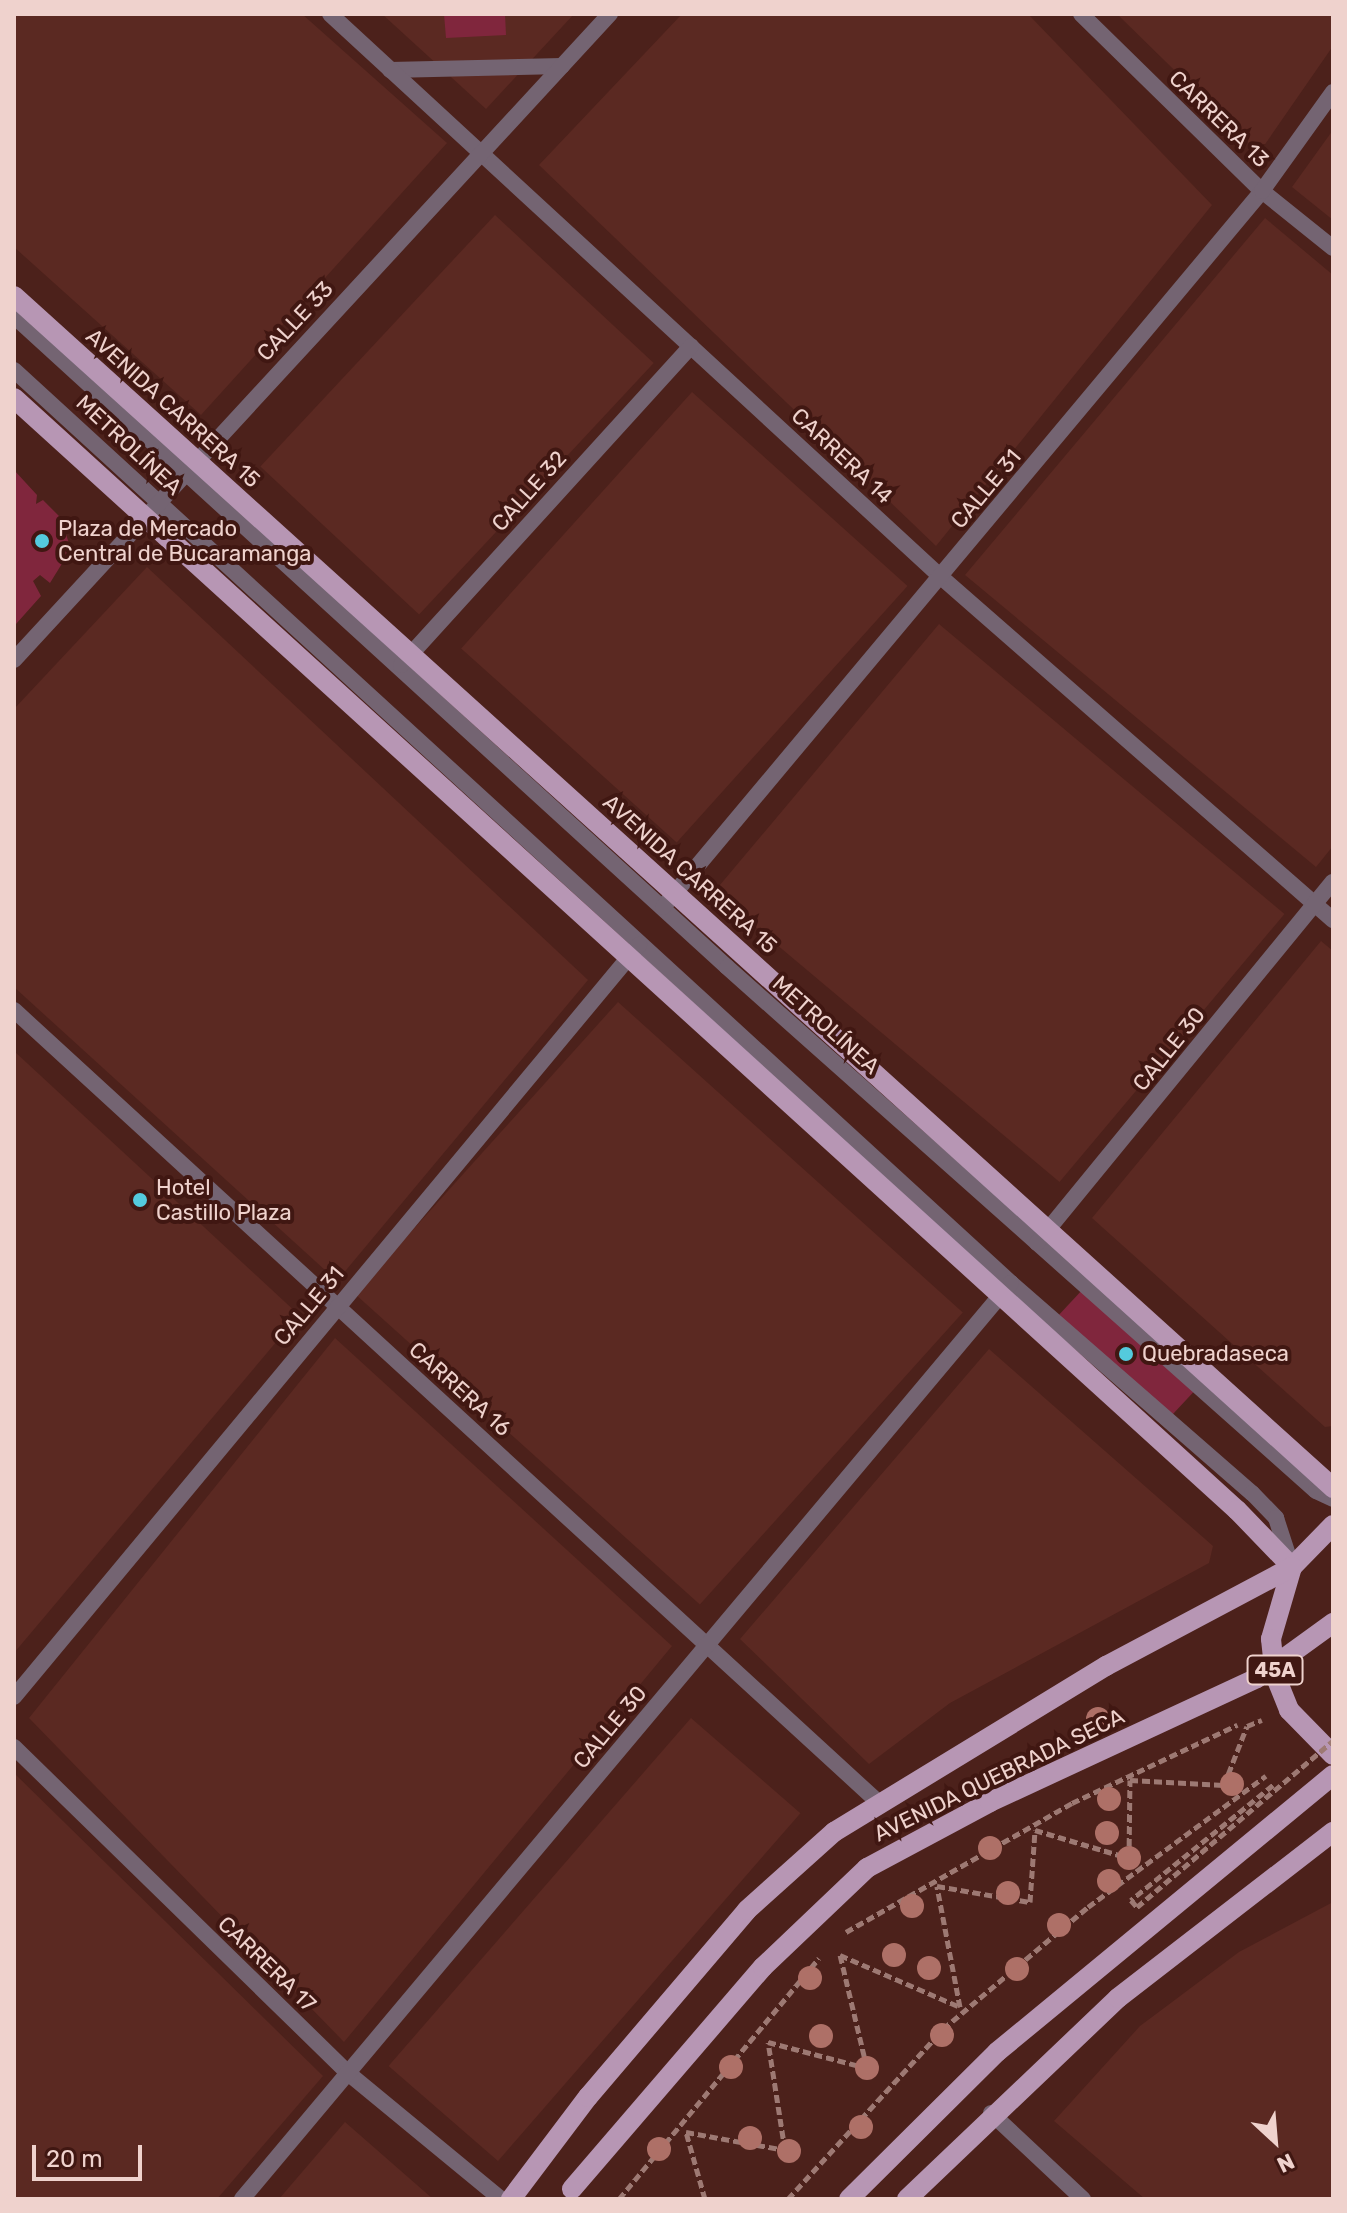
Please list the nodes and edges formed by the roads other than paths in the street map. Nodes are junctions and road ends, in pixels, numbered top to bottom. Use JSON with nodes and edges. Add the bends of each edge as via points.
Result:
{"nodes":[{"id":1,"x":330,"y":14,"type":"edge"},
{"id":2,"x":610,"y":14,"type":"edge"},
{"id":3,"x":1081,"y":14,"type":"edge"},
{"id":4,"x":562,"y":66,"type":"junction"},
{"id":5,"x":390,"y":70,"type":"junction"},
{"id":6,"x":1333,"y":92,"type":"edge"},
{"id":7,"x":481,"y":153,"type":"junction"},
{"id":8,"x":1262,"y":191,"type":"junction"},
{"id":9,"x":1333,"y":248,"type":"edge"},
{"id":10,"x":14,"y":296,"type":"edge"},
{"id":11,"x":14,"y":316,"type":"edge"},
{"id":12,"x":691,"y":346,"type":"junction"},
{"id":13,"x":14,"y":370,"type":"edge"},
{"id":14,"x":14,"y":398,"type":"edge"},
{"id":15,"x":191,"y":466,"type":"junction"},
{"id":16,"x":152,"y":508,"type":"junction"},
{"id":17,"x":941,"y":577,"type":"junction"},
{"id":18,"x":14,"y":660,"type":"edge"},
{"id":19,"x":406,"y":660,"type":"junction"},
{"id":20,"x":1333,"y":882,"type":"edge"},
{"id":21,"x":669,"y":900,"type":"junction"},
{"id":22,"x":1315,"y":905,"type":"junction"},
{"id":23,"x":1333,"y":920,"type":"edge"},
{"id":24,"x":634,"y":949,"type":"junction"},
{"id":25,"x":14,"y":1010,"type":"edge"},
{"id":26,"x":1043,"y":1236,"type":"junction"},
{"id":27,"x":1006,"y":1289,"type":"junction"},
{"id":28,"x":338,"y":1306,"type":"junction"},
{"id":29,"x":1333,"y":1488,"type":"edge"},
{"id":30,"x":1333,"y":1499,"type":"edge"},
{"id":31,"x":1333,"y":1525,"type":"edge"},
{"id":32,"x":1292,"y":1567,"type":"junction"},
{"id":33,"x":1333,"y":1623,"type":"edge"},
{"id":34,"x":707,"y":1645,"type":"junction"},
{"id":35,"x":14,"y":1697,"type":"edge"},
{"id":36,"x":14,"y":1747,"type":"edge"},
{"id":37,"x":1333,"y":1755,"type":"edge"},
{"id":38,"x":1333,"y":1775,"type":"edge"},
{"id":39,"x":877,"y":1801,"type":"junction"},
{"id":40,"x":1333,"y":1832,"type":"edge"},
{"id":41,"x":348,"y":2073,"type":"junction"},
{"id":42,"x":991,"y":2113,"type":"junction"},
{"id":43,"x":568,"y":2194,"type":"edge"},
{"id":44,"x":242,"y":2199,"type":"edge"},
{"id":45,"x":501,"y":2199,"type":"edge"},
{"id":46,"x":511,"y":2199,"type":"edge"},
{"id":47,"x":849,"y":2199,"type":"edge"},
{"id":48,"x":907,"y":2199,"type":"edge"},
{"id":49,"x":1083,"y":2199,"type":"edge"}],
"edges":[{"from":1,"to":5,"type":"street","name":"CARRERA 14"},
{"from":2,"to":4,"type":"street","name":"CALLE 33"},
{"from":3,"to":8,"type":"street","name":"CARRERA 13"},
{"from":4,"to":5,"type":"street"},
{"from":4,"to":7,"type":"street","name":"CALLE 33"},
{"from":5,"to":7,"type":"street","name":"CARRERA 14"},
{"from":6,"to":8,"type":"street","name":"CALLE 31"},
{"from":7,"to":12,"type":"street","name":"CARRERA 14"},
{"from":7,"to":15,"type":"street","name":"CALLE 33"},
{"from":8,"to":9,"type":"street","name":"CARRERA 13"},
{"from":8,"to":17,"type":"street","name":"CALLE 31"},
{"from":10,"to":15,"type":"main road","name":"AVENIDA CARRERA 15"},
{"from":11,"to":15,"type":"street","name":"METROLÍNEA"},
{"from":12,"to":17,"type":"street","name":"CARRERA 14"},
{"from":12,"to":19,"type":"street","name":"CALLE 32"},
{"from":13,"to":16,"type":"street","name":"METROLÍNEA"},
{"from":14,"to":16,"type":"main road"},
{"from":15,"to":16,"type":"street","name":"CALLE 33"},
{"from":15,"to":19,"type":"main road","name":"AVENIDA CARRERA 15"},
{"from":16,"to":18,"type":"street","name":"CALLE 33"},
{"from":16,"to":24,"type":"main road"},
{"from":17,"to":21,"type":"street","name":"CALLE 31"},
{"from":17,"to":22,"type":"street","name":"CARRERA 14"},
{"from":19,"to":21,"type":"main road","name":"AVENIDA CARRERA 15"},
{"from":20,"to":22,"type":"street","name":"CALLE 30"},
{"from":21,"to":26,"type":"main road","name":"AVENIDA CARRERA 15"},
{"from":22,"to":23,"type":"street","name":"CARRERA 14"},
{"from":22,"to":26,"type":"street","name":"CALLE 30"},
{"from":24,"to":27,"type":"main road"},
{"from":24,"to":28,"type":"street","name":"CALLE 31"},
{"from":25,"to":28,"type":"street","name":"CARRERA 16"},
{"from":26,"to":29,"type":"main road","name":"AVENIDA CARRERA 15"},
{"from":26,"to":30,"type":"street","via":[[1316,1491]]},
{"from":27,"to":32,"type":"main road"},
{"from":27,"to":34,"type":"street","name":"CALLE 30"},
{"from":28,"to":34,"type":"street","name":"CARRERA 16"},
{"from":28,"to":35,"type":"street","name":"CALLE 31"},
{"from":31,"to":32,"type":"main road","number":"45A"},
{"from":32,"to":37,"type":"main road","number":"45A","via":[[1271,1639],[1275,1675],[1289,1710]]},
{"from":32,"to":39,"type":"main road","via":[[1106,1666]]},
{"from":33,"to":43,"type":"main road","name":"AVENIDA QUEBRADA SECA","bridge":true,"via":[[1257,1678],[990,1802],[867,1868],[763,1967]]},
{"from":34,"to":39,"type":"street","name":"CARRERA 16"},
{"from":34,"to":41,"type":"street","name":"CALLE 30"},
{"from":36,"to":41,"type":"street","name":"CARRERA 17"},
{"from":38,"to":47,"type":"main road","via":[[997,2052]]},
{"from":39,"to":46,"type":"main road","via":[[747,1910],[539,2157]]},
{"from":40,"to":42,"type":"main road","via":[[1118,1998]]},
{"from":41,"to":44,"type":"street","name":"CALLE 30"},
{"from":41,"to":45,"type":"street","name":"CARRERA 17"},
{"from":42,"to":48,"type":"main road"},
{"from":42,"to":49,"type":"street"}]}
